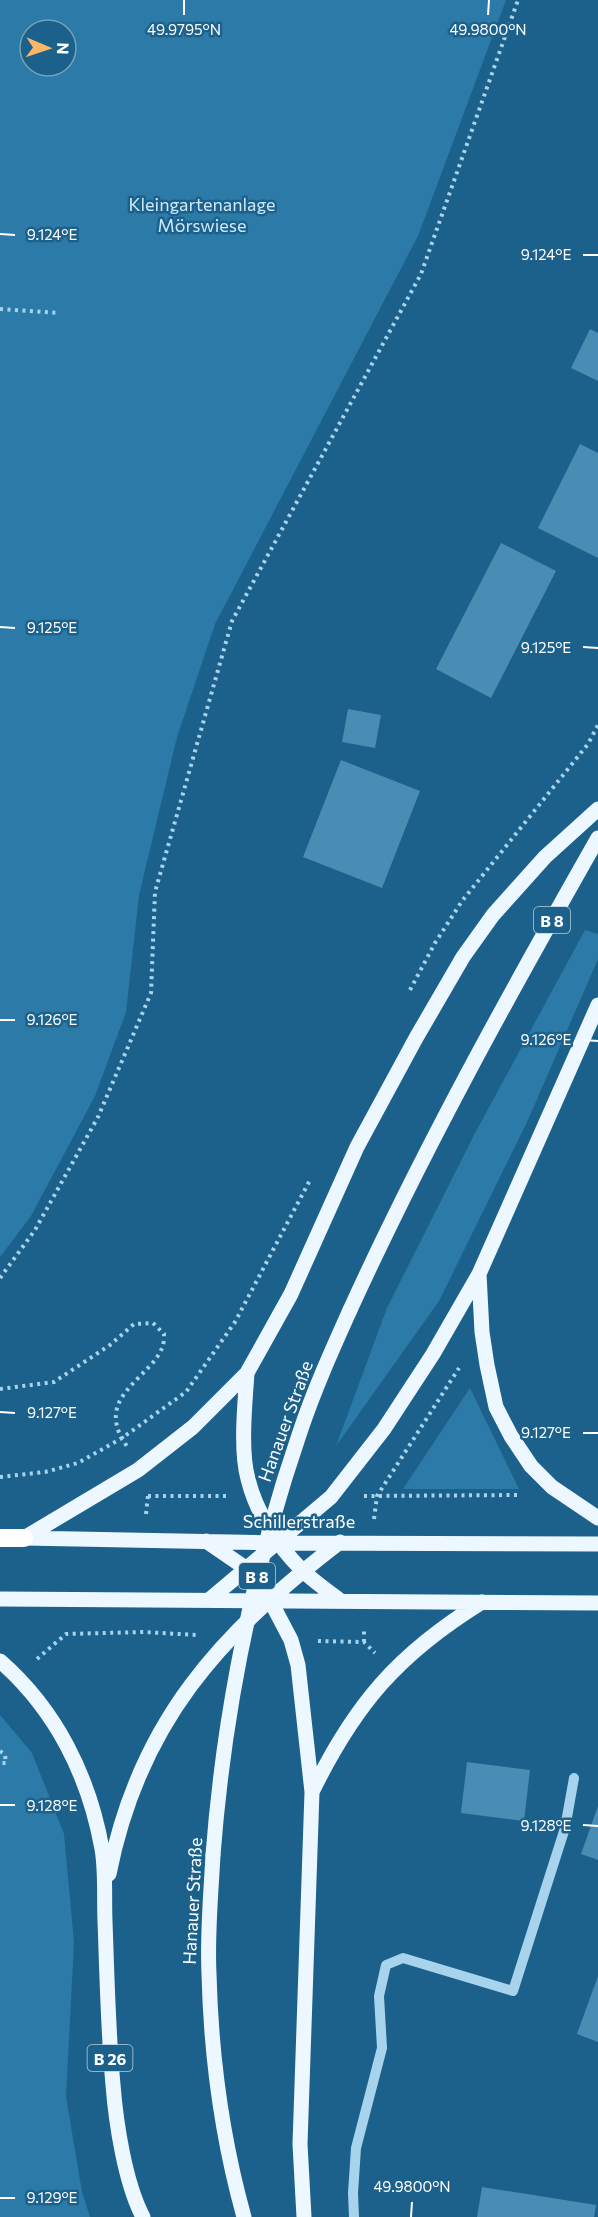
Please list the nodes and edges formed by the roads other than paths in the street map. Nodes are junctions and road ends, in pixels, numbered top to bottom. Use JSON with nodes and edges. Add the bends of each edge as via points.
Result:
{"nodes":[{"id":1,"x":598,"y":808,"type":"edge"},
{"id":2,"x":598,"y":838,"type":"edge"},
{"id":3,"x":598,"y":1005,"type":"edge"},
{"id":4,"x":479,"y":1274,"type":"junction"},
{"id":5,"x":247,"y":1373,"type":"junction"},
{"id":6,"x":598,"y":1518,"type":"edge"},
{"id":7,"x":0,"y":1538,"type":"edge"},
{"id":8,"x":24,"y":1538,"type":"junction"},
{"id":9,"x":206,"y":1541,"type":"junction"},
{"id":10,"x":340,"y":1542,"type":"junction"},
{"id":11,"x":277,"y":1543,"type":"junction"},
{"id":12,"x":598,"y":1544,"type":"edge"},
{"id":13,"x":247,"y":1569,"type":"junction"},
{"id":14,"x":302,"y":1571,"type":"junction"},
{"id":15,"x":0,"y":1599,"type":"edge"},
{"id":16,"x":209,"y":1600,"type":"junction"},
{"id":17,"x":270,"y":1600,"type":"junction"},
{"id":18,"x":341,"y":1601,"type":"junction"},
{"id":19,"x":482,"y":1602,"type":"junction"},
{"id":20,"x":598,"y":1603,"type":"edge"},
{"id":21,"x":0,"y":1661,"type":"edge"},
{"id":22,"x":574,"y":1778,"type":"dead end"},
{"id":23,"x":312,"y":1792,"type":"junction"},
{"id":24,"x":104,"y":1901,"type":"junction"},
{"id":25,"x":143,"y":2217,"type":"edge"},
{"id":26,"x":243,"y":2217,"type":"edge"},
{"id":27,"x":304,"y":2217,"type":"edge"},
{"id":28,"x":354,"y":2217,"type":"edge"}],
"edges":[{"from":1,"to":5,"type":"main road","via":[[493,915],[463,957],[357,1147],[291,1294]]},
{"from":2,"to":26,"type":"main road","name":"Hanauer Straße","number":"B 8","bridge":true,"via":[[500,1011],[389,1224],[321,1375],[266,1542],[238,1668],[222,1771],[213,1855],[208,1972],[211,2027],[230,2169]]},
{"from":3,"to":4,"type":"main road"},
{"from":4,"to":6,"type":"main road","via":[[482,1332],[496,1407],[531,1466],[552,1487]]},
{"from":4,"to":11,"type":"main road","via":[[384,1429],[331,1497]]},
{"from":5,"to":8,"type":"main road","via":[[193,1427],[138,1470]]},
{"from":5,"to":11,"type":"main road","via":[[243,1425],[247,1478]]},
{"from":7,"to":8,"type":"highway","name":"Schillerstraße"},
{"from":8,"to":9,"type":"main road","name":"Schillerstraße"},
{"from":9,"to":11,"type":"main road","name":"Schillerstraße"},
{"from":9,"to":13,"type":"main road"},
{"from":10,"to":11,"type":"main road","name":"Schillerstraße"},
{"from":10,"to":12,"type":"main road","name":"Schillerstraße"},
{"from":10,"to":14,"type":"main road"},
{"from":11,"to":13,"type":"main road"},
{"from":11,"to":14,"type":"main road"},
{"from":13,"to":16,"type":"main road"},
{"from":13,"to":17,"type":"main road"},
{"from":14,"to":17,"type":"main road"},
{"from":14,"to":18,"type":"main road"},
{"from":15,"to":16,"type":"main road"},
{"from":16,"to":17,"type":"main road"},
{"from":17,"to":18,"type":"main road"},
{"from":17,"to":23,"type":"main road","via":[[291,1640],[298,1665]]},
{"from":17,"to":24,"type":"main road","via":[[228,1639],[190,1684],[158,1734],[133,1787]]},
{"from":18,"to":19,"type":"main road"},
{"from":19,"to":20,"type":"main road"},
{"from":19,"to":23,"type":"main road","via":[[420,1645],[392,1671],[344,1732]]},
{"from":21,"to":24,"type":"main road","via":[[49,1714],[74,1757],[92,1803],[102,1851]]},
{"from":22,"to":28,"type":"lane","via":[[565,1828],[513,1991],[403,1958],[386,1965],[379,1996],[382,2048],[356,2148]]},
{"from":23,"to":27,"type":"main road","via":[[300,2144]]},
{"from":24,"to":25,"type":"main road","number":"B 26","via":[[115,2114]]}]}
